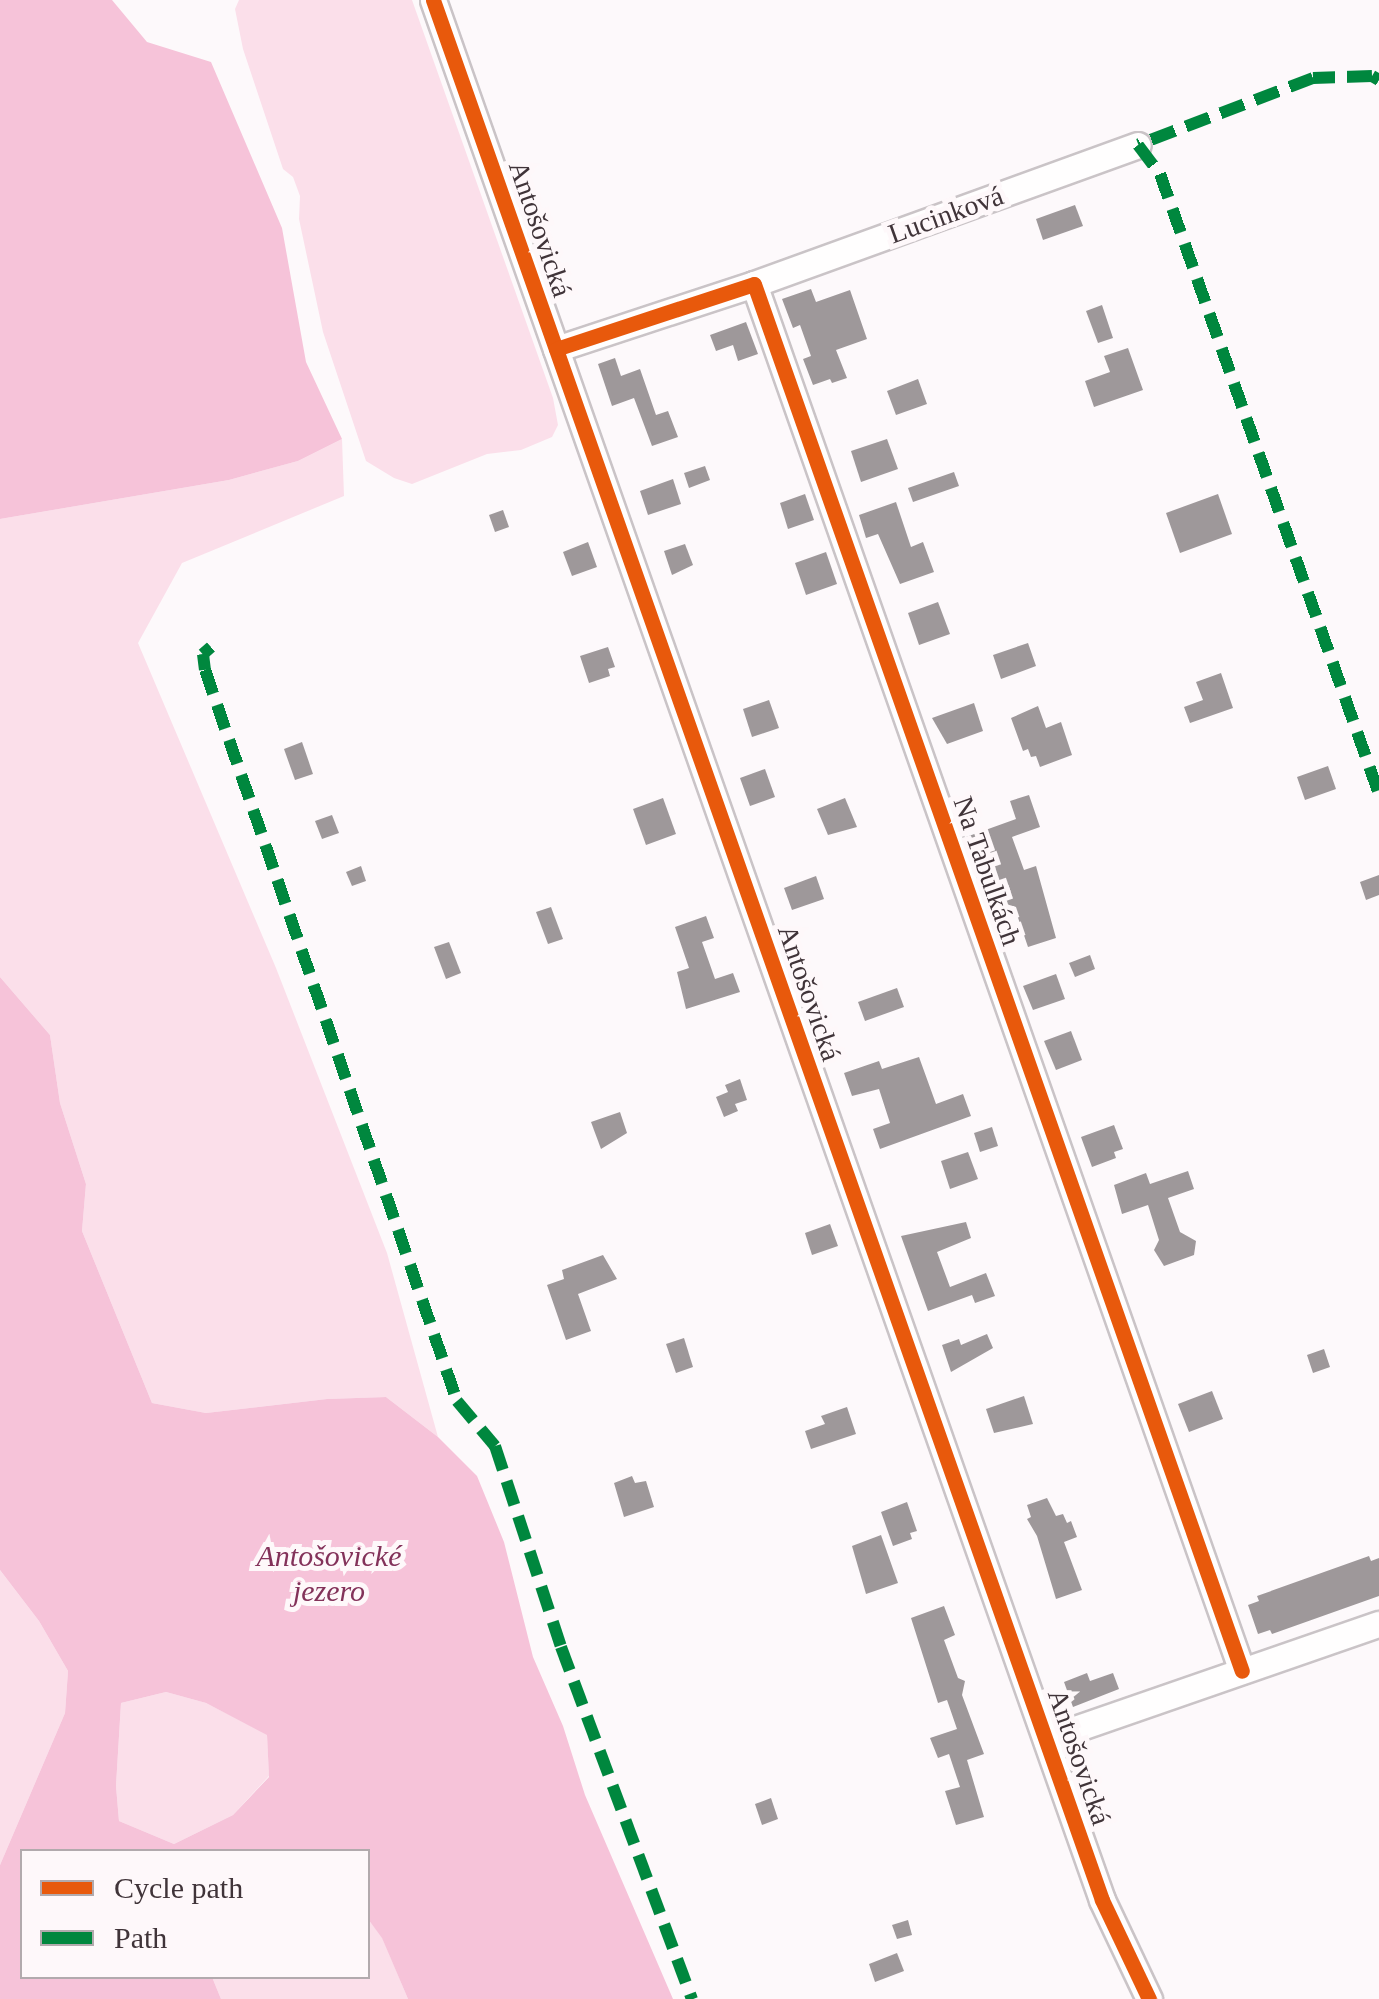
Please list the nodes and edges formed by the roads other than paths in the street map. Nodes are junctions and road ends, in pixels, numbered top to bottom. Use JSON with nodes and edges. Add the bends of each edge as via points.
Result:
{"nodes":[{"id":1,"x":433,"y":0,"type":"edge"},
{"id":2,"x":1138,"y":145,"type":"dead end"},
{"id":3,"x":754,"y":284,"type":"junction"},
{"id":4,"x":556,"y":349,"type":"junction"},
{"id":5,"x":1379,"y":1624,"type":"edge"},
{"id":6,"x":1242,"y":1671,"type":"junction"},
{"id":7,"x":1046,"y":1740,"type":"junction"},
{"id":8,"x":1149,"y":1999,"type":"edge"}],
"edges":[{"from":1,"to":4,"type":"street","name":"Antošovická"},
{"from":2,"to":3,"type":"street","name":"Lucinková"},
{"from":3,"to":4,"type":"street"},
{"from":3,"to":6,"type":"street","name":"Na Tabulkách"},
{"from":4,"to":7,"type":"street","name":"Antošovická"},
{"from":5,"to":6,"type":"street"},
{"from":6,"to":7,"type":"street"},
{"from":7,"to":8,"type":"street","name":"Antošovická","via":[[1102,1900]]}]}
